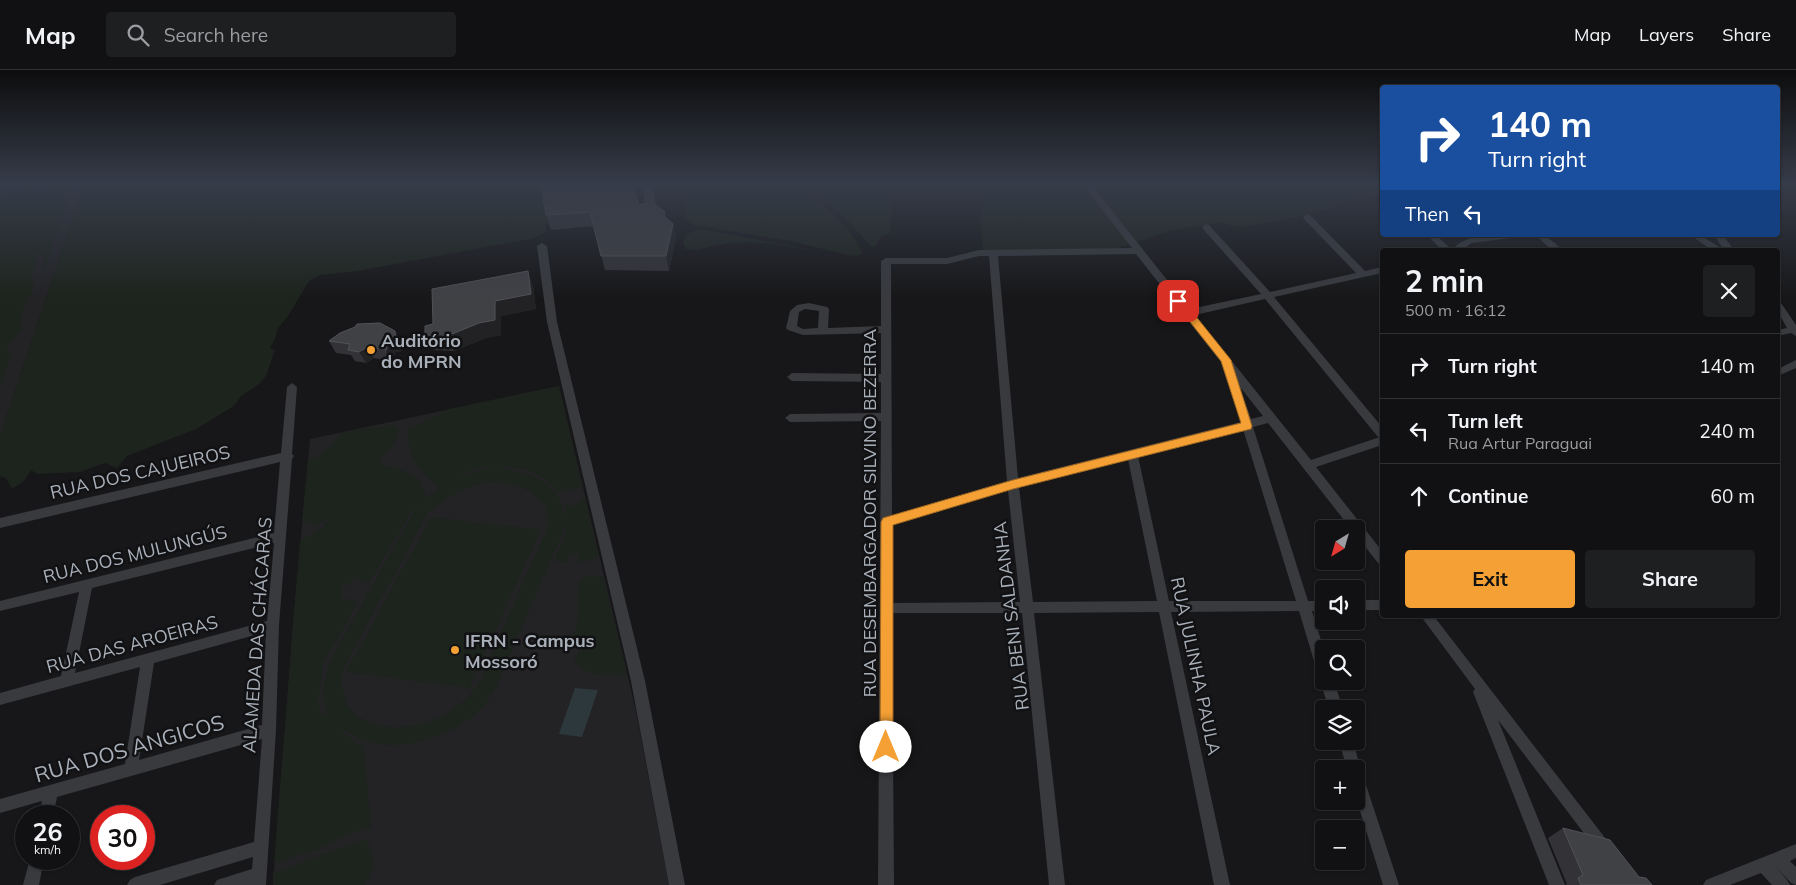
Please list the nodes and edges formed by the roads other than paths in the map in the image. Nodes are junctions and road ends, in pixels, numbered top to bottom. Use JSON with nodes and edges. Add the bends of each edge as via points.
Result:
{"nodes":[{"id":1,"x":1115,"y":222,"type":"edge"},
{"id":2,"x":1313,"y":222,"type":"edge"},
{"id":3,"x":1206,"y":226,"type":"dead end"},
{"id":4,"x":1433,"y":237,"type":"edge"},
{"id":5,"x":1497,"y":237,"type":"edge"},
{"id":6,"x":1542,"y":237,"type":"edge"},
{"id":7,"x":1697,"y":237,"type":"edge"},
{"id":8,"x":1719,"y":237,"type":"edge"},
{"id":9,"x":542,"y":246,"type":"dead end"},
{"id":10,"x":1446,"y":248,"type":"edge"},
{"id":11,"x":1459,"y":248,"type":"edge"},
{"id":12,"x":1555,"y":248,"type":"edge"},
{"id":13,"x":1716,"y":248,"type":"edge"},
{"id":14,"x":1728,"y":248,"type":"edge"},
{"id":15,"x":993,"y":252,"type":"junction"},
{"id":16,"x":1138,"y":252,"type":"junction"},
{"id":17,"x":1380,"y":270,"type":"edge"},
{"id":18,"x":1363,"y":274,"type":"junction"},
{"id":19,"x":1267,"y":295,"type":"junction"},
{"id":20,"x":1780,"y":308,"type":"edge"},
{"id":21,"x":1189,"y":313,"type":"junction"},
{"id":22,"x":886,"y":329,"type":"junction"},
{"id":23,"x":823,"y":331,"type":"dead end"},
{"id":24,"x":1795,"y":331,"type":"edge"},
{"id":25,"x":1780,"y":333,"type":"edge"},
{"id":26,"x":1226,"y":360,"type":"junction"},
{"id":27,"x":1796,"y":364,"type":"edge"},
{"id":28,"x":1780,"y":372,"type":"edge"},
{"id":29,"x":792,"y":377,"type":"dead end"},
{"id":30,"x":887,"y":378,"type":"junction"},
{"id":31,"x":292,"y":387,"type":"dead end"},
{"id":32,"x":887,"y":417,"type":"junction"},
{"id":33,"x":790,"y":418,"type":"dead end"},
{"id":34,"x":1272,"y":418,"type":"junction"},
{"id":35,"x":1247,"y":426,"type":"junction"},
{"id":36,"x":1380,"y":432,"type":"edge"},
{"id":37,"x":1380,"y":442,"type":"edge"},
{"id":38,"x":1132,"y":454,"type":"junction"},
{"id":39,"x":288,"y":456,"type":"junction"},
{"id":40,"x":1310,"y":465,"type":"junction"},
{"id":41,"x":1013,"y":484,"type":"junction"},
{"id":42,"x":887,"y":522,"type":"junction"},
{"id":43,"x":0,"y":523,"type":"edge"},
{"id":44,"x":279,"y":538,"type":"junction"},
{"id":45,"x":1380,"y":555,"type":"edge"},
{"id":46,"x":87,"y":584,"type":"junction"},
{"id":47,"x":1365,"y":605,"type":"edge"},
{"id":48,"x":1380,"y":605,"type":"edge"},
{"id":49,"x":0,"y":606,"type":"edge"},
{"id":50,"x":1303,"y":606,"type":"junction"},
{"id":51,"x":1315,"y":606,"type":"edge"},
{"id":52,"x":1027,"y":607,"type":"junction"},
{"id":53,"x":1165,"y":607,"type":"junction"},
{"id":54,"x":887,"y":608,"type":"junction"},
{"id":55,"x":1428,"y":618,"type":"edge"},
{"id":56,"x":273,"y":625,"type":"junction"},
{"id":57,"x":1315,"y":643,"type":"edge"},
{"id":58,"x":148,"y":659,"type":"junction"},
{"id":59,"x":1474,"y":678,"type":"junction"},
{"id":60,"x":67,"y":680,"type":"junction"},
{"id":61,"x":0,"y":699,"type":"edge"},
{"id":62,"x":269,"y":730,"type":"junction"},
{"id":63,"x":131,"y":769,"type":"junction"},
{"id":64,"x":51,"y":792,"type":"junction"},
{"id":65,"x":1365,"y":803,"type":"edge"},
{"id":66,"x":48,"y":805,"type":"edge"},
{"id":67,"x":0,"y":806,"type":"edge"},
{"id":68,"x":261,"y":847,"type":"junction"},
{"id":69,"x":1796,"y":851,"type":"edge"},
{"id":70,"x":1779,"y":859,"type":"junction"},
{"id":71,"x":1615,"y":862,"type":"edge"},
{"id":72,"x":1764,"y":865,"type":"junction"},
{"id":73,"x":34,"y":870,"type":"edge"},
{"id":74,"x":1796,"y":877,"type":"edge"},
{"id":75,"x":258,"y":880,"type":"edge"},
{"id":76,"x":1780,"y":884,"type":"edge"},
{"id":77,"x":31,"y":885,"type":"edge"},
{"id":78,"x":136,"y":885,"type":"edge"},
{"id":79,"x":222,"y":885,"type":"edge"},
{"id":80,"x":677,"y":885,"type":"edge"},
{"id":81,"x":886,"y":885,"type":"edge"},
{"id":82,"x":1057,"y":885,"type":"edge"},
{"id":83,"x":1222,"y":885,"type":"edge"},
{"id":84,"x":1391,"y":885,"type":"edge"},
{"id":85,"x":1557,"y":885,"type":"edge"},
{"id":86,"x":1711,"y":885,"type":"edge"}],
"edges":[{"from":1,"to":16,"type":"street"},
{"from":2,"to":18,"type":"street"},
{"from":3,"to":19,"type":"street"},
{"from":4,"to":10,"type":"street"},
{"from":5,"to":11,"type":"street","via":[[1468,241]]},
{"from":6,"to":12,"type":"street"},
{"from":7,"to":13,"type":"street"},
{"from":8,"to":14,"type":"street"},
{"from":9,"to":80,"type":"street","via":[[552,322],[638,681]]},
{"from":15,"to":16,"type":"street"},
{"from":15,"to":22,"type":"street","name":"RUA DESEMBARGADOR SILVINO BEZERRA","via":[[979,252],[947,262],[886,261]]},
{"from":15,"to":41,"type":"street","name":"RUA BENI SALDANHA"},
{"from":16,"to":21,"type":"street"},
{"from":17,"to":18,"type":"street"},
{"from":18,"to":19,"type":"street"},
{"from":19,"to":21,"type":"street"},
{"from":19,"to":36,"type":"street"},
{"from":20,"to":24,"type":"street"},
{"from":21,"to":26,"type":"street"},
{"from":22,"to":23,"type":"street"},
{"from":22,"to":30,"type":"street","name":"RUA DESEMBARGADOR SILVINO BEZERRA"},
{"from":24,"to":25,"type":"street"},
{"from":26,"to":34,"type":"street"},
{"from":26,"to":35,"type":"street"},
{"from":27,"to":28,"type":"street"},
{"from":29,"to":30,"type":"street"},
{"from":30,"to":32,"type":"street","name":"RUA DESEMBARGADOR SILVINO BEZERRA"},
{"from":31,"to":39,"type":"street","name":"ALAMEDA DAS CHÁCARAS"},
{"from":32,"to":33,"type":"street"},
{"from":32,"to":42,"type":"street","name":"RUA DESEMBARGADOR SILVINO BEZERRA"},
{"from":34,"to":35,"type":"street"},
{"from":34,"to":40,"type":"street"},
{"from":35,"to":38,"type":"street"},
{"from":35,"to":50,"type":"street"},
{"from":37,"to":40,"type":"street"},
{"from":38,"to":41,"type":"street"},
{"from":38,"to":53,"type":"street","name":"RUA JULINHA PAULA"},
{"from":39,"to":43,"type":"street","name":"RUA DOS CAJUEIROS"},
{"from":39,"to":44,"type":"street","name":"ALAMEDA DAS CHÁCARAS"},
{"from":40,"to":45,"type":"street"},
{"from":41,"to":42,"type":"street"},
{"from":41,"to":52,"type":"street","name":"RUA BENI SALDANHA"},
{"from":42,"to":54,"type":"street","name":"RUA DESEMBARGADOR SILVINO BEZERRA"},
{"from":44,"to":46,"type":"street","name":"RUA DOS MULUNGÚS"},
{"from":44,"to":56,"type":"street","name":"ALAMEDA DAS CHÁCARAS"},
{"from":46,"to":49,"type":"street","name":"RUA DOS MULUNGÚS"},
{"from":46,"to":60,"type":"street"},
{"from":47,"to":48,"type":"street"},
{"from":50,"to":51,"type":"street"},
{"from":50,"to":53,"type":"street"},
{"from":50,"to":57,"type":"street"},
{"from":52,"to":53,"type":"street"},
{"from":52,"to":54,"type":"street"},
{"from":52,"to":82,"type":"street","name":"RUA BENI SALDANHA"},
{"from":53,"to":83,"type":"street","name":"RUA JULINHA PAULA"},
{"from":54,"to":81,"type":"street","name":"RUA DESEMBARGADOR SILVINO BEZERRA"},
{"from":55,"to":59,"type":"street"},
{"from":56,"to":58,"type":"street","name":"RUA DAS AROEIRAS"},
{"from":56,"to":62,"type":"street","name":"ALAMEDA DAS CHÁCARAS"},
{"from":58,"to":60,"type":"street","name":"RUA DAS AROEIRAS"},
{"from":58,"to":63,"type":"street"},
{"from":59,"to":71,"type":"street"},
{"from":59,"to":85,"type":"street"},
{"from":60,"to":61,"type":"street","name":"RUA DAS AROEIRAS"},
{"from":62,"to":63,"type":"street","name":"RUA DOS ANGICOS"},
{"from":62,"to":68,"type":"street","name":"ALAMEDA DAS CHÁCARAS"},
{"from":63,"to":64,"type":"street","name":"RUA DOS ANGICOS"},
{"from":64,"to":66,"type":"street"},
{"from":64,"to":67,"type":"street","name":"RUA DOS ANGICOS"},
{"from":65,"to":84,"type":"street"},
{"from":68,"to":75,"type":"street","name":"ALAMEDA DAS CHÁCARAS"},
{"from":68,"to":78,"type":"street"},
{"from":69,"to":70,"type":"street"},
{"from":70,"to":72,"type":"street"},
{"from":70,"to":74,"type":"street"},
{"from":72,"to":76,"type":"street"},
{"from":72,"to":86,"type":"street"},
{"from":73,"to":77,"type":"street"},
{"from":74,"to":76,"type":"street"},
{"from":75,"to":79,"type":"street"}]}
